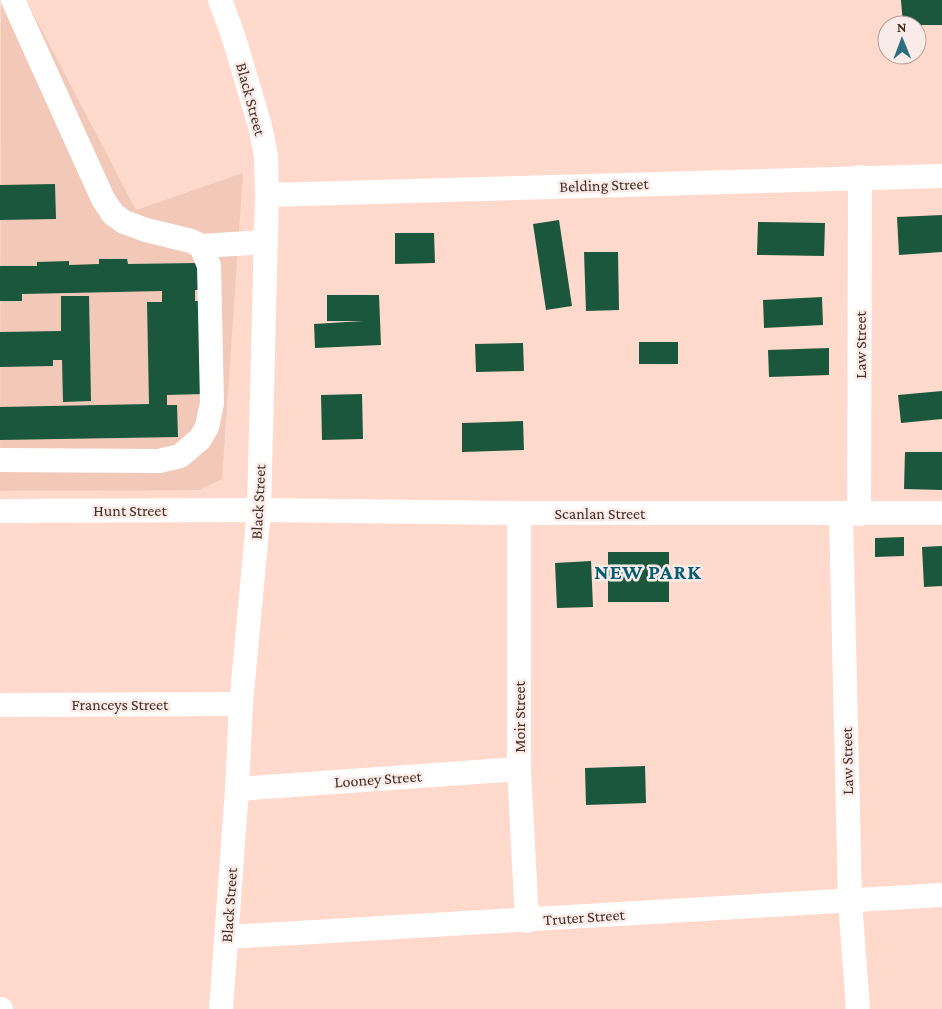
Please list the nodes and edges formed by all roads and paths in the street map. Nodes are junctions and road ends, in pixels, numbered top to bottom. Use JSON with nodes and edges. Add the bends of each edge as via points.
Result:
{"nodes":[{"id":1,"x":13,"y":0,"type":"edge"},
{"id":2,"x":220,"y":0,"type":"edge"},
{"id":3,"x":942,"y":176,"type":"edge"},
{"id":4,"x":860,"y":177,"type":"junction"},
{"id":5,"x":267,"y":195,"type":"junction"},
{"id":6,"x":266,"y":242,"type":"junction"},
{"id":7,"x":201,"y":246,"type":"junction"},
{"id":8,"x":0,"y":460,"type":"edge"},
{"id":9,"x":259,"y":510,"type":"junction"},
{"id":10,"x":0,"y":511,"type":"edge"},
{"id":11,"x":519,"y":513,"type":"junction"},
{"id":12,"x":942,"y":513,"type":"edge"},
{"id":13,"x":850,"y":514,"type":"junction"},
{"id":14,"x":241,"y":704,"type":"junction"},
{"id":15,"x":0,"y":705,"type":"edge"},
{"id":16,"x":519,"y":769,"type":"junction"},
{"id":17,"x":237,"y":789,"type":"junction"},
{"id":18,"x":942,"y":895,"type":"edge"},
{"id":19,"x":850,"y":901,"type":"junction"},
{"id":20,"x":527,"y":921,"type":"junction"},
{"id":21,"x":227,"y":937,"type":"junction"},
{"id":22,"x":221,"y":1009,"type":"edge"},
{"id":23,"x":858,"y":1009,"type":"edge"}],
"edges":[{"from":1,"to":7,"type":"street","via":[[113,214],[124,222]]},
{"from":2,"to":5,"type":"street","name":"Black Street","via":[[260,126],[266,156]]},
{"from":3,"to":4,"type":"street","name":"Belding Street"},
{"from":4,"to":5,"type":"street","name":"Belding Street"},
{"from":4,"to":13,"type":"street","name":"Law Street"},
{"from":5,"to":6,"type":"street","name":"Black Street"},
{"from":6,"to":7,"type":"street"},
{"from":6,"to":9,"type":"street","name":"Black Street"},
{"from":7,"to":8,"type":"street","via":[[208,266],[212,403],[207,428],[200,439],[180,456],[159,461]]},
{"from":9,"to":10,"type":"street","name":"Hunt Street"},
{"from":9,"to":11,"type":"street","name":"Scanlan Street"},
{"from":9,"to":14,"type":"street","name":"Black Street"},
{"from":11,"to":13,"type":"street","name":"Scanlan Street"},
{"from":11,"to":16,"type":"street","name":"Moir Street"},
{"from":12,"to":13,"type":"street","name":"Scanlan Street"},
{"from":13,"to":19,"type":"street","name":"Law Street"},
{"from":14,"to":15,"type":"street","name":"Franceys Street"},
{"from":14,"to":17,"type":"street","name":"Black Street"},
{"from":16,"to":17,"type":"street","name":"Looney Street"},
{"from":16,"to":20,"type":"street","name":"Moir Street"},
{"from":17,"to":21,"type":"street","name":"Black Street"},
{"from":18,"to":19,"type":"street","name":"Truter Street"},
{"from":19,"to":20,"type":"street","name":"Truter Street"},
{"from":19,"to":23,"type":"street","name":"Law Street"},
{"from":20,"to":21,"type":"street","name":"Truter Street"},
{"from":21,"to":22,"type":"street","name":"Black Street"}]}
